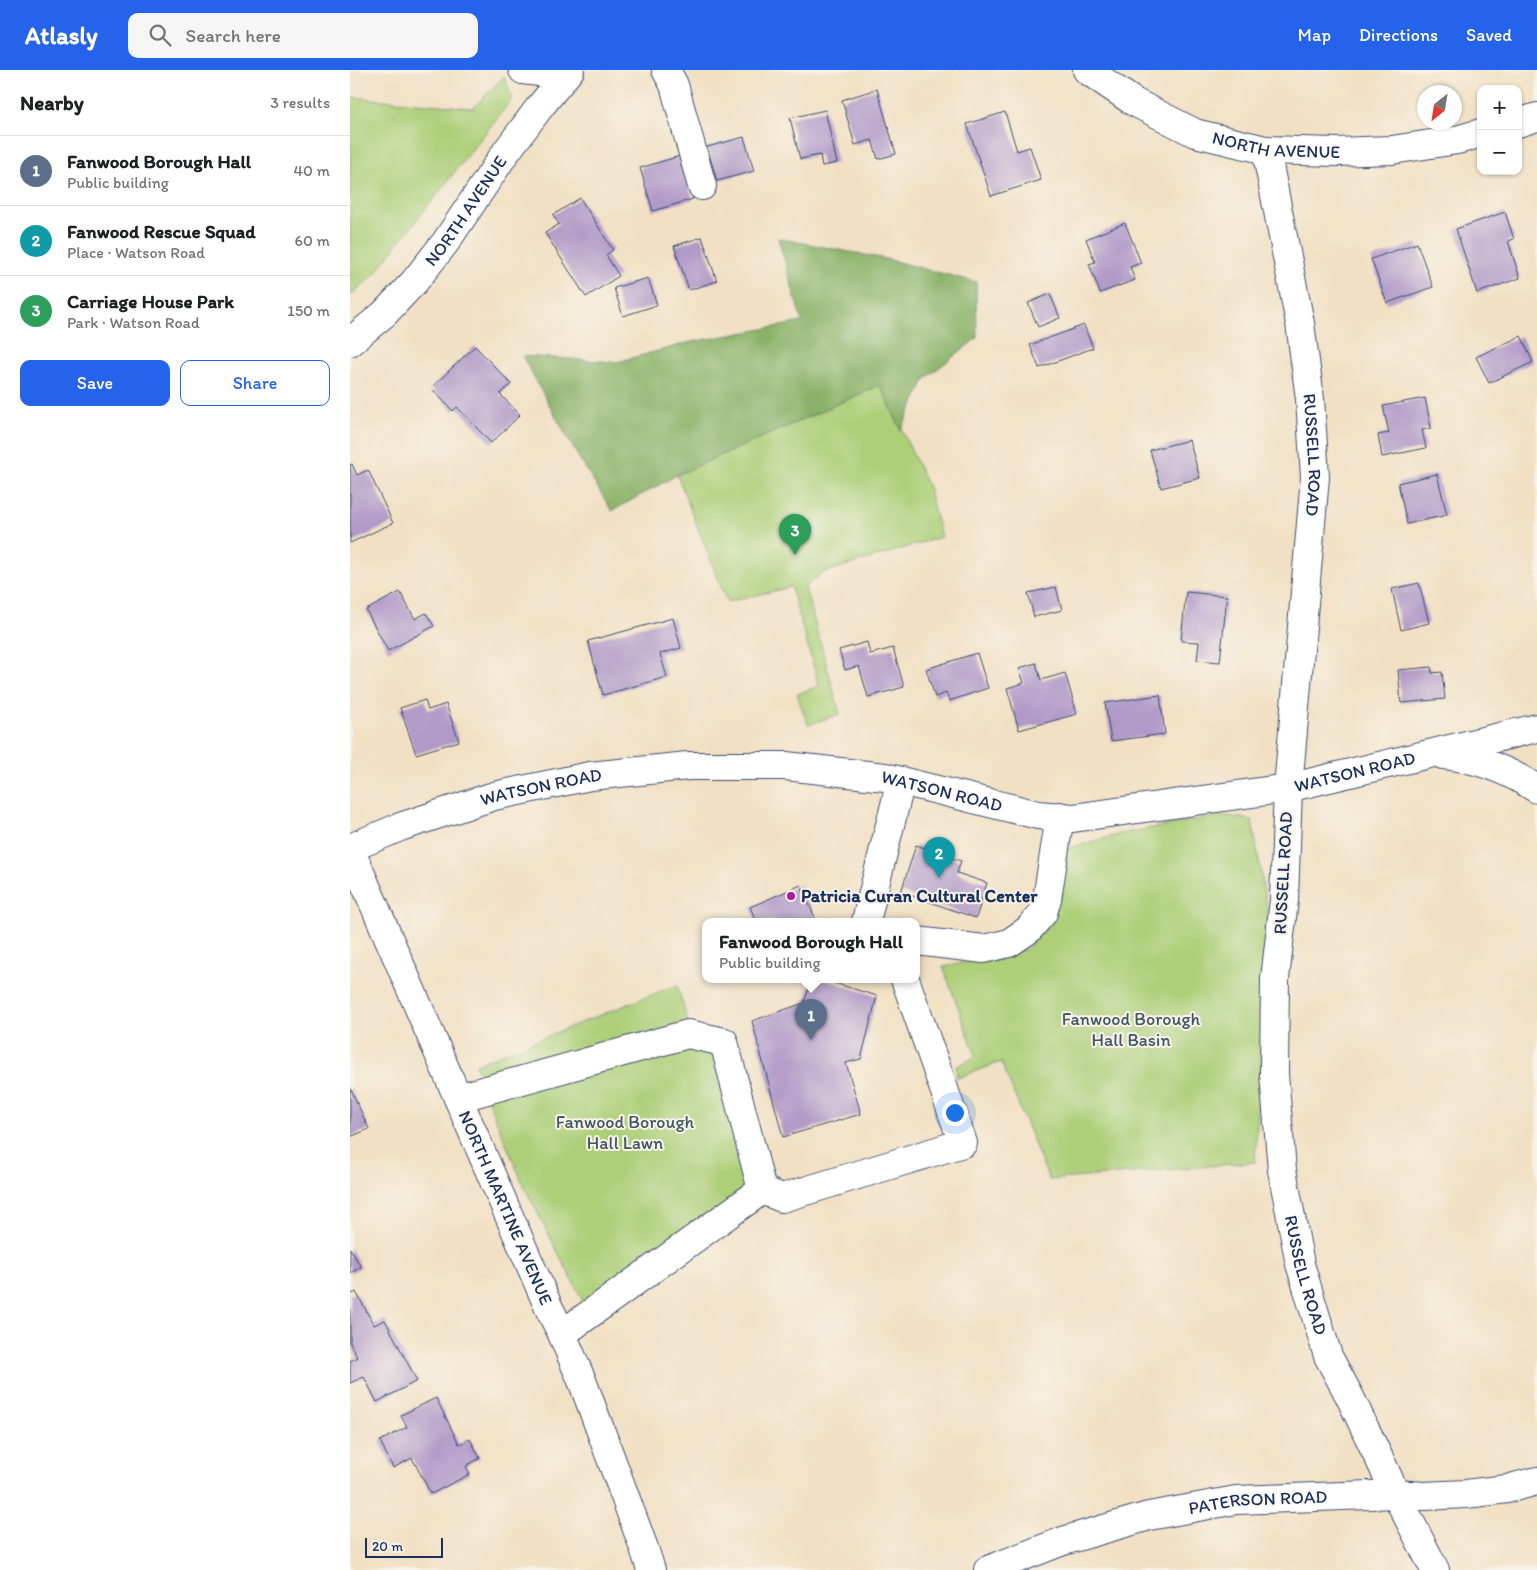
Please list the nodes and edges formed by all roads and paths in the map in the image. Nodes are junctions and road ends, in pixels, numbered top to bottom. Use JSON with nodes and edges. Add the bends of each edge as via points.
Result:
{"nodes":[{"id":1,"x":523,"y":70,"type":"edge"},
{"id":2,"x":666,"y":70,"type":"edge"},
{"id":3,"x":1088,"y":70,"type":"edge"},
{"id":4,"x":568,"y":72,"type":"edge"},
{"id":5,"x":1537,"y":117,"type":"edge"},
{"id":6,"x":1522,"y":123,"type":"edge"},
{"id":7,"x":1477,"y":134,"type":"edge"},
{"id":8,"x":1266,"y":150,"type":"junction"},
{"id":9,"x":702,"y":186,"type":"dead end"},
{"id":10,"x":350,"y":342,"type":"edge"},
{"id":11,"x":1537,"y":728,"type":"edge"},
{"id":12,"x":1433,"y":753,"type":"junction"},
{"id":13,"x":901,"y":780,"type":"junction"},
{"id":14,"x":1288,"y":788,"type":"junction"},
{"id":15,"x":1537,"y":788,"type":"edge"},
{"id":16,"x":1060,"y":816,"type":"junction"},
{"id":17,"x":350,"y":848,"type":"edge"},
{"id":18,"x":867,"y":918,"type":"edge"},
{"id":19,"x":920,"y":941,"type":"edge"},
{"id":20,"x":906,"y":983,"type":"edge"},
{"id":21,"x":458,"y":1098,"type":"junction"},
{"id":22,"x":762,"y":1190,"type":"junction"},
{"id":23,"x":562,"y":1334,"type":"junction"},
{"id":24,"x":1537,"y":1481,"type":"edge"},
{"id":25,"x":1396,"y":1494,"type":"junction"},
{"id":26,"x":651,"y":1570,"type":"edge"},
{"id":27,"x":988,"y":1570,"type":"edge"},
{"id":28,"x":1435,"y":1570,"type":"edge"}],
"edges":[{"from":1,"to":4,"type":"street"},
{"from":2,"to":9,"type":"street","via":[[674,85]]},
{"from":3,"to":8,"type":"street","name":"NORTH AVENUE","via":[[1134,102],[1195,133]]},
{"from":4,"to":10,"type":"street","name":"NORTH AVENUE","via":[[506,152],[445,243],[414,282],[384,314]]},
{"from":5,"to":6,"type":"street"},
{"from":7,"to":8,"type":"street","name":"NORTH AVENUE","via":[[1392,150]]},
{"from":8,"to":14,"type":"street","name":"RUSSELL ROAD","via":[[1300,323],[1310,399],[1315,477]]},
{"from":11,"to":12,"type":"street","name":"WATSON ROAD"},
{"from":12,"to":14,"type":"street","name":"WATSON ROAD"},
{"from":12,"to":15,"type":"street","via":[[1464,757],[1502,769]]},
{"from":13,"to":16,"type":"street","name":"WATSON ROAD","via":[[1038,815]]},
{"from":13,"to":17,"type":"street","name":"WATSON ROAD","via":[[786,766],[688,766],[590,776],[494,796],[400,827]]},
{"from":13,"to":18,"type":"street"},
{"from":14,"to":16,"type":"street","name":"WATSON ROAD","via":[[1073,818]]},
{"from":14,"to":25,"type":"street","name":"RUSSELL ROAD","via":[[1284,900],[1275,979],[1274,1074],[1282,1170],[1300,1264],[1328,1356]]},
{"from":16,"to":19,"type":"street","via":[[1043,913],[1028,930],[1008,943],[984,949]]},
{"from":17,"to":21,"type":"street","name":"NORTH MARTINE AVENUE"},
{"from":20,"to":22,"type":"street","via":[[963,1143],[782,1198]]},
{"from":21,"to":22,"type":"street","via":[[688,1034],[724,1042]]},
{"from":21,"to":23,"type":"street","name":"NORTH MARTINE AVENUE"},
{"from":22,"to":23,"type":"street"},
{"from":23,"to":26,"type":"street","name":"NORTH MARTINE AVENUE"},
{"from":24,"to":25,"type":"street","name":"PATERSON ROAD","via":[[1466,1494]]},
{"from":25,"to":27,"type":"street","name":"PATERSON ROAD","via":[[1236,1500],[1149,1516],[1063,1541]]},
{"from":25,"to":28,"type":"street","name":"RUSSELL ROAD"}]}
